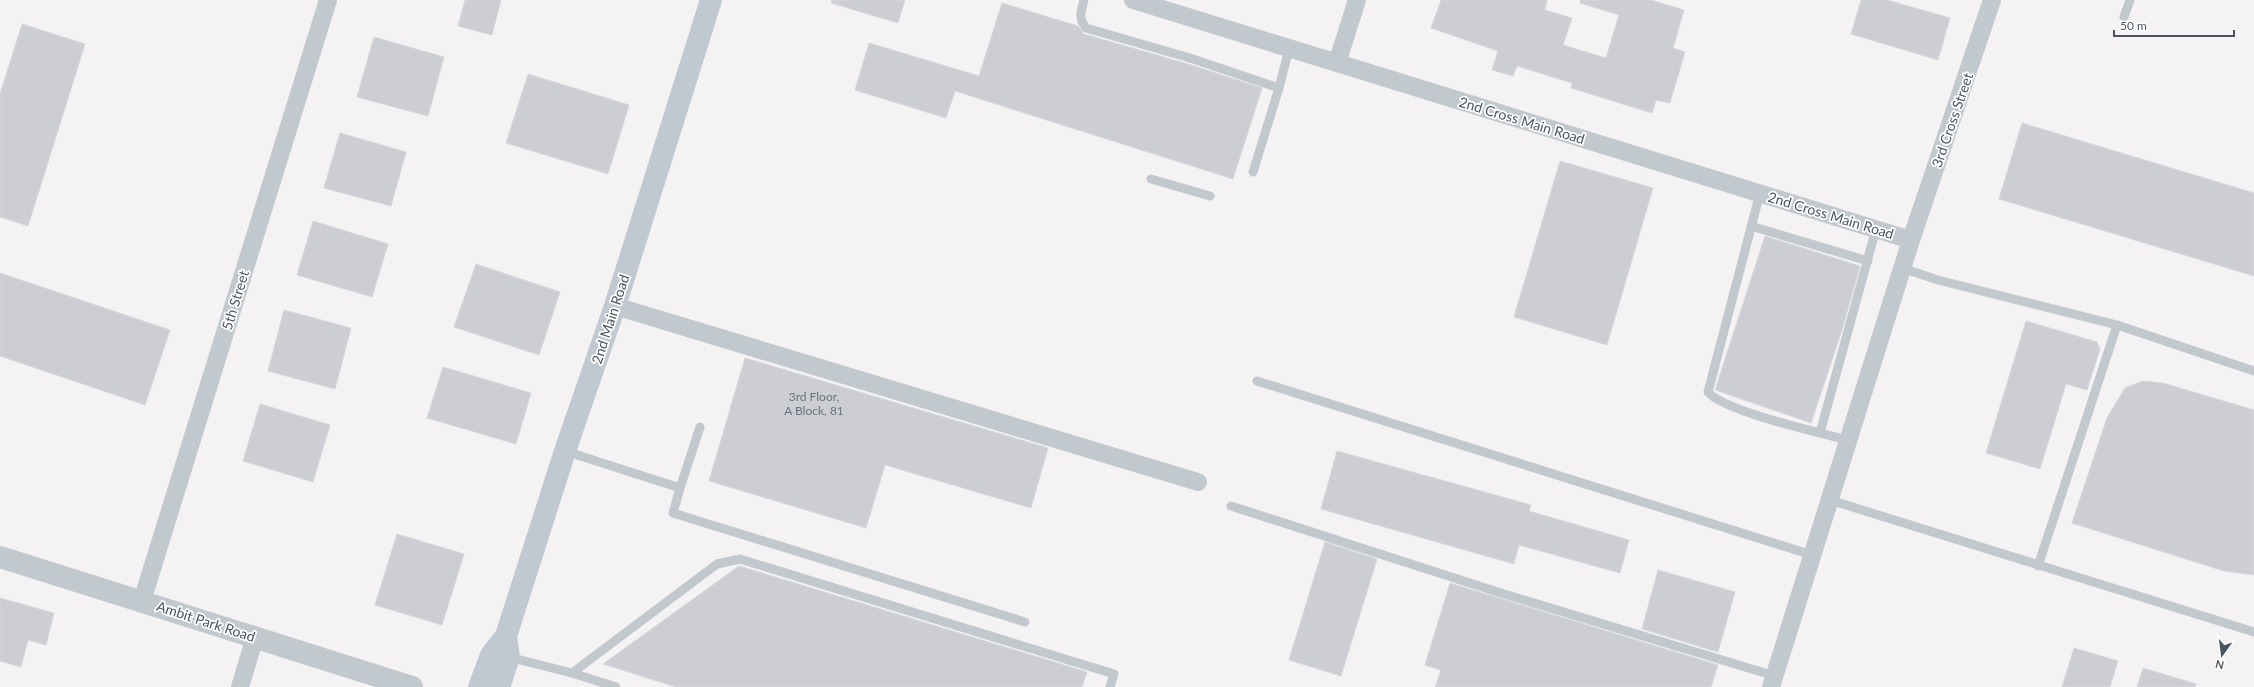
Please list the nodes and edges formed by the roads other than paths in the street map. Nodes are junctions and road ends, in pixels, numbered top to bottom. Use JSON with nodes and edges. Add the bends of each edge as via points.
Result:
{"nodes":[{"id":1,"x":328,"y":0,"type":"edge"},
{"id":2,"x":711,"y":0,"type":"edge"},
{"id":3,"x":1084,"y":0,"type":"edge"},
{"id":4,"x":1133,"y":0,"type":"edge"},
{"id":5,"x":1357,"y":0,"type":"edge"},
{"id":6,"x":1992,"y":0,"type":"edge"},
{"id":7,"x":2130,"y":0,"type":"edge"},
{"id":8,"x":2124,"y":17,"type":"dead end"},
{"id":9,"x":1289,"y":48,"type":"junction"},
{"id":10,"x":1337,"y":63,"type":"junction"},
{"id":11,"x":1279,"y":88,"type":"junction"},
{"id":12,"x":1253,"y":172,"type":"dead end"},
{"id":13,"x":1151,"y":180,"type":"dead end"},
{"id":14,"x":1760,"y":193,"type":"junction"},
{"id":15,"x":1210,"y":196,"type":"dead end"},
{"id":16,"x":1751,"y":226,"type":"junction"},
{"id":17,"x":1876,"y":229,"type":"junction"},
{"id":18,"x":1911,"y":240,"type":"junction"},
{"id":19,"x":1868,"y":261,"type":"junction"},
{"id":20,"x":1902,"y":268,"type":"junction"},
{"id":21,"x":615,"y":306,"type":"junction"},
{"id":22,"x":2117,"y":325,"type":"junction"},
{"id":23,"x":2254,"y":371,"type":"edge"},
{"id":24,"x":1257,"y":381,"type":"dead end"},
{"id":25,"x":700,"y":427,"type":"dead end"},
{"id":26,"x":1820,"y":433,"type":"junction"},
{"id":27,"x":1848,"y":440,"type":"junction"},
{"id":28,"x":565,"y":451,"type":"junction"},
{"id":29,"x":1198,"y":482,"type":"dead end"},
{"id":30,"x":680,"y":488,"type":"junction"},
{"id":31,"x":1830,"y":500,"type":"junction"},
{"id":32,"x":1231,"y":506,"type":"dead end"},
{"id":33,"x":1812,"y":555,"type":"junction"},
{"id":34,"x":0,"y":557,"type":"edge"},
{"id":35,"x":2038,"y":566,"type":"junction"},
{"id":36,"x":142,"y":601,"type":"junction"},
{"id":37,"x":1024,"y":622,"type":"dead end"},
{"id":38,"x":2254,"y":632,"type":"edge"},
{"id":39,"x":255,"y":637,"type":"junction"},
{"id":40,"x":508,"y":647,"type":"junction"},
{"id":41,"x":572,"y":673,"type":"junction"},
{"id":42,"x":1773,"y":681,"type":"edge"},
{"id":43,"x":240,"y":687,"type":"edge"},
{"id":44,"x":412,"y":687,"type":"edge"},
{"id":45,"x":479,"y":687,"type":"edge"},
{"id":46,"x":500,"y":687,"type":"edge"},
{"id":47,"x":616,"y":687,"type":"edge"},
{"id":48,"x":1110,"y":687,"type":"edge"}],
"edges":[{"from":1,"to":36,"type":"street","name":"5th Street"},
{"from":2,"to":21,"type":"main road","name":"2nd Main Road"},
{"from":3,"to":11,"type":"lane","via":[[1080,14],[1086,28],[1190,58]]},
{"from":4,"to":9,"type":"street","name":"2nd Cross Main Road"},
{"from":5,"to":10,"type":"street"},
{"from":6,"to":18,"type":"street","name":"3rd Cross Street"},
{"from":7,"to":8,"type":"lane"},
{"from":9,"to":10,"type":"street","name":"2nd Cross Main Road"},
{"from":9,"to":11,"type":"lane"},
{"from":10,"to":14,"type":"street","name":"2nd Cross Main Road"},
{"from":11,"to":12,"type":"lane"},
{"from":13,"to":15,"type":"lane"},
{"from":14,"to":16,"type":"lane"},
{"from":14,"to":17,"type":"street","name":"2nd Cross Main Road"},
{"from":16,"to":19,"type":"lane"},
{"from":16,"to":26,"type":"lane","via":[[1708,392],[1713,399],[1745,411]]},
{"from":17,"to":18,"type":"street","name":"2nd Cross Main Road"},
{"from":17,"to":19,"type":"lane"},
{"from":18,"to":20,"type":"street","name":"3rd Cross Street"},
{"from":19,"to":26,"type":"lane"},
{"from":20,"to":22,"type":"lane","via":[[1938,280]]},
{"from":20,"to":27,"type":"street","name":"3rd Cross Street"},
{"from":21,"to":28,"type":"main road","name":"2nd Main Road"},
{"from":21,"to":29,"type":"street"},
{"from":22,"to":23,"type":"lane"},
{"from":22,"to":35,"type":"lane"},
{"from":24,"to":33,"type":"lane"},
{"from":25,"to":30,"type":"lane"},
{"from":26,"to":27,"type":"lane"},
{"from":27,"to":31,"type":"street","name":"3rd Cross Street"},
{"from":28,"to":30,"type":"lane"},
{"from":28,"to":40,"type":"main road","name":"2nd Main Road"},
{"from":30,"to":37,"type":"lane","via":[[673,513]]},
{"from":31,"to":33,"type":"street","name":"3rd Cross Street"},
{"from":31,"to":35,"type":"lane"},
{"from":32,"to":42,"type":"lane"},
{"from":33,"to":42,"type":"street","name":"3rd Cross Street"},
{"from":34,"to":36,"type":"street","name":"Ambit Park Road"},
{"from":35,"to":38,"type":"lane"},
{"from":36,"to":39,"type":"street","name":"Ambit Park Road"},
{"from":39,"to":43,"type":"street"},
{"from":39,"to":44,"type":"street","name":"Ambit Park Road"},
{"from":40,"to":41,"type":"lane"},
{"from":40,"to":45,"type":"main road","name":"2nd Main Road","via":[[491,654]]},
{"from":40,"to":46,"type":"main road","name":"2nd Main Road"},
{"from":41,"to":47,"type":"lane"},
{"from":41,"to":48,"type":"lane","via":[[717,564],[740,559],[1114,674]]}]}
